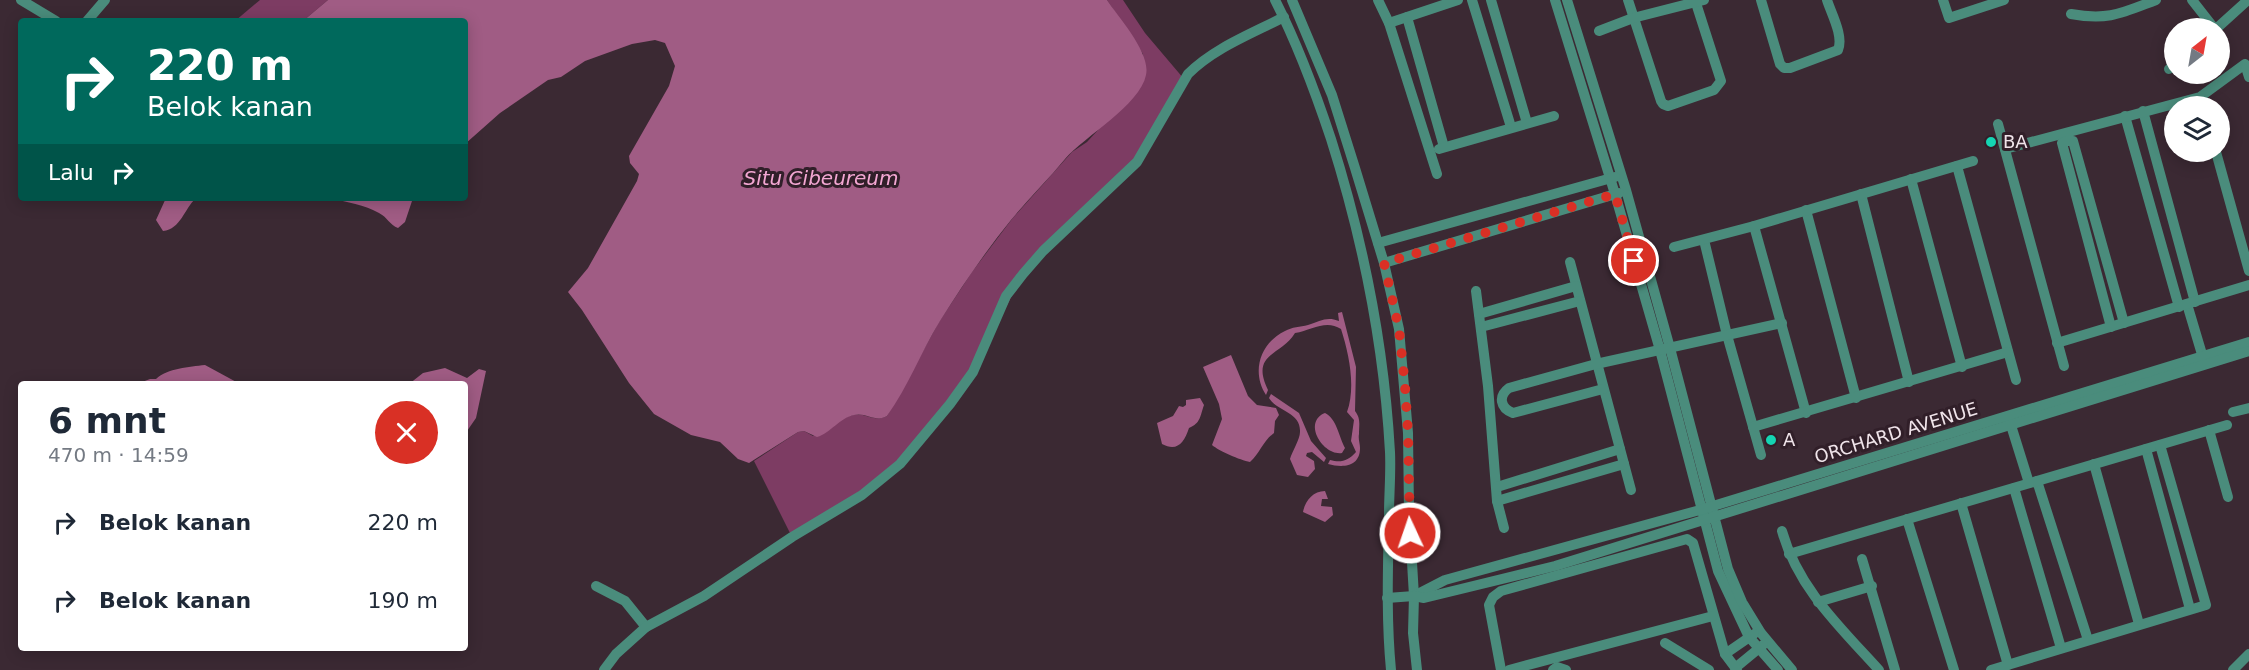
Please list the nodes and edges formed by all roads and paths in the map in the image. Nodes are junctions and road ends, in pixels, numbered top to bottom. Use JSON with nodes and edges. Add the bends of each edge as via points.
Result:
{"nodes":[{"id":1,"x":21,"y":0,"type":"edge"},
{"id":2,"x":105,"y":0,"type":"edge"},
{"id":3,"x":1275,"y":0,"type":"edge"},
{"id":4,"x":1292,"y":0,"type":"edge"},
{"id":5,"x":1378,"y":0,"type":"edge"},
{"id":6,"x":1458,"y":0,"type":"edge"},
{"id":7,"x":1472,"y":0,"type":"edge"},
{"id":8,"x":1491,"y":0,"type":"edge"},
{"id":9,"x":1555,"y":0,"type":"edge"},
{"id":10,"x":1567,"y":0,"type":"edge"},
{"id":11,"x":1628,"y":0,"type":"edge"},
{"id":12,"x":1761,"y":0,"type":"edge"},
{"id":13,"x":1827,"y":0,"type":"edge"},
{"id":14,"x":1943,"y":0,"type":"edge"},
{"id":15,"x":2004,"y":0,"type":"edge"},
{"id":16,"x":2156,"y":0,"type":"edge"},
{"id":17,"x":2248,"y":0,"type":"edge"},
{"id":18,"x":1698,"y":1,"type":"edge"},
{"id":19,"x":2199,"y":3,"type":"edge"},
{"id":20,"x":2071,"y":14,"type":"dead end"},
{"id":21,"x":1407,"y":17,"type":"junction"},
{"id":22,"x":51,"y":18,"type":"edge"},
{"id":23,"x":90,"y":18,"type":"edge"},
{"id":24,"x":1284,"y":18,"type":"junction"},
{"id":25,"x":1634,"y":18,"type":"junction"},
{"id":26,"x":2209,"y":18,"type":"edge"},
{"id":27,"x":2227,"y":18,"type":"edge"},
{"id":28,"x":1389,"y":23,"type":"junction"},
{"id":29,"x":1599,"y":31,"type":"dead end"},
{"id":30,"x":2249,"y":77,"type":"edge"},
{"id":31,"x":2209,"y":96,"type":"edge"},
{"id":32,"x":2164,"y":108,"type":"edge"},
{"id":33,"x":2143,"y":111,"type":"junction"},
{"id":34,"x":1554,"y":116,"type":"dead end"},
{"id":35,"x":2125,"y":116,"type":"junction"},
{"id":36,"x":1527,"y":123,"type":"junction"},
{"id":37,"x":1998,"y":124,"type":"dead end"},
{"id":38,"x":1511,"y":127,"type":"junction"},
{"id":39,"x":1444,"y":147,"type":"junction"},
{"id":40,"x":2005,"y":149,"type":"junction"},
{"id":41,"x":1430,"y":151,"type":"junction"},
{"id":42,"x":1973,"y":161,"type":"dead end"},
{"id":43,"x":2219,"y":162,"type":"edge"},
{"id":44,"x":1957,"y":166,"type":"junction"},
{"id":45,"x":1437,"y":174,"type":"dead end"},
{"id":46,"x":1621,"y":174,"type":"junction"},
{"id":47,"x":1610,"y":179,"type":"junction"},
{"id":48,"x":1911,"y":179,"type":"junction"},
{"id":49,"x":1626,"y":190,"type":"junction"},
{"id":50,"x":1615,"y":194,"type":"junction"},
{"id":51,"x":1861,"y":194,"type":"junction"},
{"id":52,"x":1806,"y":210,"type":"junction"},
{"id":53,"x":1372,"y":221,"type":"junction"},
{"id":54,"x":1357,"y":226,"type":"junction"},
{"id":55,"x":1754,"y":226,"type":"junction"},
{"id":56,"x":1704,"y":240,"type":"junction"},
{"id":57,"x":1378,"y":243,"type":"junction"},
{"id":58,"x":1674,"y":247,"type":"dead end"},
{"id":59,"x":1570,"y":262,"type":"dead end"},
{"id":60,"x":1384,"y":263,"type":"junction"},
{"id":61,"x":2249,"y":271,"type":"edge"},
{"id":62,"x":2249,"y":285,"type":"edge"},
{"id":63,"x":1576,"y":286,"type":"junction"},
{"id":64,"x":1390,"y":291,"type":"junction"},
{"id":65,"x":1476,"y":291,"type":"dead end"},
{"id":66,"x":1370,"y":296,"type":"junction"},
{"id":67,"x":1580,"y":301,"type":"junction"},
{"id":68,"x":2187,"y":304,"type":"junction"},
{"id":69,"x":1479,"y":314,"type":"junction"},
{"id":70,"x":1782,"y":323,"type":"junction"},
{"id":71,"x":2124,"y":323,"type":"junction"},
{"id":72,"x":1481,"y":327,"type":"junction"},
{"id":73,"x":2111,"y":327,"type":"junction"},
{"id":74,"x":1727,"y":335,"type":"junction"},
{"id":75,"x":2249,"y":342,"type":"edge"},
{"id":76,"x":2057,"y":343,"type":"junction"},
{"id":77,"x":1665,"y":349,"type":"junction"},
{"id":78,"x":2249,"y":351,"type":"edge"},
{"id":79,"x":2008,"y":352,"type":"junction"},
{"id":80,"x":2204,"y":359,"type":"junction"},
{"id":81,"x":1596,"y":364,"type":"junction"},
{"id":82,"x":2064,"y":366,"type":"dead end"},
{"id":83,"x":1962,"y":367,"type":"junction"},
{"id":84,"x":2016,"y":380,"type":"dead end"},
{"id":85,"x":1909,"y":382,"type":"junction"},
{"id":86,"x":1603,"y":389,"type":"junction"},
{"id":87,"x":1856,"y":398,"type":"junction"},
{"id":88,"x":2249,"y":408,"type":"edge"},
{"id":89,"x":1806,"y":412,"type":"junction"},
{"id":90,"x":2233,"y":412,"type":"dead end"},
{"id":91,"x":2010,"y":420,"type":"junction"},
{"id":92,"x":2227,"y":425,"type":"dead end"},
{"id":93,"x":1753,"y":427,"type":"junction"},
{"id":94,"x":2209,"y":430,"type":"junction"},
{"id":95,"x":2160,"y":445,"type":"junction"},
{"id":96,"x":1620,"y":449,"type":"junction"},
{"id":97,"x":2146,"y":449,"type":"junction"},
{"id":98,"x":1761,"y":455,"type":"dead end"},
{"id":99,"x":1624,"y":464,"type":"junction"},
{"id":100,"x":2094,"y":464,"type":"junction"},
{"id":101,"x":2033,"y":482,"type":"junction"},
{"id":102,"x":1497,"y":487,"type":"junction"},
{"id":103,"x":2014,"y":488,"type":"junction"},
{"id":104,"x":1631,"y":490,"type":"dead end"},
{"id":105,"x":2228,"y":497,"type":"dead end"},
{"id":106,"x":1497,"y":501,"type":"junction"},
{"id":107,"x":1961,"y":503,"type":"junction"},
{"id":108,"x":1707,"y":513,"type":"junction"},
{"id":109,"x":1907,"y":519,"type":"junction"},
{"id":110,"x":1504,"y":528,"type":"dead end"},
{"id":111,"x":1782,"y":531,"type":"dead end"},
{"id":112,"x":1789,"y":554,"type":"junction"},
{"id":113,"x":1862,"y":559,"type":"dead end"},
{"id":114,"x":596,"y":586,"type":"dead end"},
{"id":115,"x":1872,"y":586,"type":"junction"},
{"id":116,"x":1414,"y":596,"type":"junction"},
{"id":117,"x":1387,"y":598,"type":"junction"},
{"id":118,"x":1818,"y":602,"type":"junction"},
{"id":119,"x":2190,"y":609,"type":"junction"},
{"id":120,"x":1713,"y":616,"type":"junction"},
{"id":121,"x":2139,"y":624,"type":"junction"},
{"id":122,"x":646,"y":627,"type":"junction"},
{"id":123,"x":1759,"y":630,"type":"junction"},
{"id":124,"x":1749,"y":637,"type":"junction"},
{"id":125,"x":2088,"y":640,"type":"junction"},
{"id":126,"x":1767,"y":641,"type":"junction"},
{"id":127,"x":1665,"y":643,"type":"dead end"},
{"id":128,"x":2061,"y":648,"type":"junction"},
{"id":129,"x":1758,"y":649,"type":"junction"},
{"id":130,"x":1725,"y":654,"type":"junction"},
{"id":131,"x":2249,"y":654,"type":"edge"},
{"id":132,"x":2008,"y":665,"type":"junction"},
{"id":133,"x":1736,"y":669,"type":"edge"},
{"id":134,"x":604,"y":670,"type":"edge"},
{"id":135,"x":1390,"y":670,"type":"edge"},
{"id":136,"x":1418,"y":670,"type":"edge"},
{"id":137,"x":1501,"y":670,"type":"edge"},
{"id":138,"x":1509,"y":670,"type":"edge"},
{"id":139,"x":1552,"y":670,"type":"edge"},
{"id":140,"x":1566,"y":670,"type":"edge"},
{"id":141,"x":1709,"y":670,"type":"edge"},
{"id":142,"x":1778,"y":670,"type":"edge"},
{"id":143,"x":1791,"y":670,"type":"edge"},
{"id":144,"x":1879,"y":670,"type":"edge"},
{"id":145,"x":1895,"y":670,"type":"edge"},
{"id":146,"x":1953,"y":670,"type":"edge"},
{"id":147,"x":1991,"y":670,"type":"edge"},
{"id":148,"x":2233,"y":670,"type":"edge"}],
"edges":[{"from":1,"to":22,"type":"street"},
{"from":2,"to":23,"type":"street"},
{"from":3,"to":24,"type":"street"},
{"from":4,"to":53,"type":"street","via":[[1332,95]]},
{"from":5,"to":28,"type":"street"},
{"from":6,"to":21,"type":"street"},
{"from":7,"to":38,"type":"street"},
{"from":8,"to":36,"type":"street"},
{"from":9,"to":47,"type":"street"},
{"from":10,"to":46,"type":"street"},
{"from":11,"to":25,"type":"street"},
{"from":12,"to":13,"type":"street","via":[[1780,64],[1790,68],[1838,50],[1840,45]]},
{"from":14,"to":15,"type":"street","via":[[1948,18]]},
{"from":16,"to":20,"type":"street","via":[[2108,17]]},
{"from":17,"to":27,"type":"street"},
{"from":18,"to":25,"type":"street"},
{"from":18,"to":25,"type":"street","via":[[1721,81],[1714,90],[1668,106],[1660,101]]},
{"from":19,"to":26,"type":"street"},
{"from":21,"to":28,"type":"street"},
{"from":21,"to":39,"type":"street"},
{"from":24,"to":54,"type":"street","via":[[1320,106]]},
{"from":24,"to":122,"type":"street","via":[[1221,48],[1188,74],[1137,162],[1042,251],[1006,296],[973,372],[900,464],[862,495],[704,596]]},
{"from":25,"to":29,"type":"street"},
{"from":28,"to":41,"type":"street"},
{"from":30,"to":31,"type":"street","via":[[2246,64]]},
{"from":32,"to":33,"type":"street"},
{"from":33,"to":35,"type":"street"},
{"from":33,"to":68,"type":"street"},
{"from":34,"to":36,"type":"street"},
{"from":35,"to":40,"type":"street"},
{"from":35,"to":68,"type":"street"},
{"from":36,"to":38,"type":"street"},
{"from":37,"to":40,"type":"street"},
{"from":38,"to":39,"type":"street"},
{"from":39,"to":41,"type":"street"},
{"from":40,"to":76,"type":"street"},
{"from":41,"to":45,"type":"street"},
{"from":42,"to":44,"type":"street"},
{"from":43,"to":61,"type":"street"},
{"from":44,"to":48,"type":"street"},
{"from":44,"to":79,"type":"street"},
{"from":46,"to":47,"type":"street"},
{"from":46,"to":49,"type":"street"},
{"from":47,"to":50,"type":"street"},
{"from":47,"to":57,"type":"street"},
{"from":48,"to":51,"type":"street"},
{"from":48,"to":83,"type":"street"},
{"from":49,"to":50,"type":"street"},
{"from":49,"to":77,"type":"street"},
{"from":50,"to":60,"type":"street"},
{"from":50,"to":77,"type":"street"},
{"from":51,"to":52,"type":"street"},
{"from":51,"to":85,"type":"street"},
{"from":52,"to":55,"type":"street"},
{"from":52,"to":87,"type":"street"},
{"from":53,"to":54,"type":"street"},
{"from":53,"to":57,"type":"street"},
{"from":54,"to":66,"type":"street"},
{"from":55,"to":56,"type":"street"},
{"from":55,"to":70,"type":"street"},
{"from":56,"to":58,"type":"street"},
{"from":56,"to":74,"type":"street"},
{"from":57,"to":60,"type":"street"},
{"from":59,"to":63,"type":"street"},
{"from":60,"to":64,"type":"street"},
{"from":62,"to":68,"type":"street"},
{"from":63,"to":67,"type":"street"},
{"from":63,"to":69,"type":"street"},
{"from":64,"to":66,"type":"street"},
{"from":64,"to":116,"type":"street","via":[[1405,386]]},
{"from":65,"to":69,"type":"street"},
{"from":66,"to":117,"type":"street","via":[[1390,453]]},
{"from":67,"to":72,"type":"street"},
{"from":67,"to":81,"type":"street"},
{"from":68,"to":71,"type":"street"},
{"from":68,"to":80,"type":"street"},
{"from":69,"to":72,"type":"street"},
{"from":70,"to":74,"type":"street"},
{"from":70,"to":89,"type":"street"},
{"from":71,"to":73,"type":"street"},
{"from":71,"to":73,"type":"street","via":[[2073,141],[2066,141],[2062,143]]},
{"from":72,"to":102,"type":"street"},
{"from":73,"to":76,"type":"street"},
{"from":74,"to":77,"type":"street"},
{"from":74,"to":93,"type":"street"},
{"from":75,"to":80,"type":"street","name":"ORCHARD AVENUE"},
{"from":76,"to":82,"type":"street"},
{"from":77,"to":81,"type":"street"},
{"from":77,"to":108,"type":"street"},
{"from":78,"to":80,"type":"street","name":"ORCHARD AVENUE"},
{"from":79,"to":83,"type":"street"},
{"from":79,"to":84,"type":"street"},
{"from":80,"to":91,"type":"street","name":"ORCHARD AVENUE"},
{"from":81,"to":86,"type":"street"},
{"from":81,"to":86,"type":"street","via":[[1509,388],[1501,403],[1513,413]]},
{"from":83,"to":85,"type":"street"},
{"from":85,"to":87,"type":"street"},
{"from":86,"to":96,"type":"street"},
{"from":87,"to":89,"type":"street"},
{"from":88,"to":90,"type":"street"},
{"from":89,"to":93,"type":"street"},
{"from":91,"to":101,"type":"street"},
{"from":91,"to":108,"type":"street","name":"ORCHARD AVENUE"},
{"from":92,"to":94,"type":"street"},
{"from":93,"to":98,"type":"street"},
{"from":94,"to":95,"type":"street"},
{"from":94,"to":105,"type":"street"},
{"from":95,"to":97,"type":"street"},
{"from":95,"to":119,"type":"street","via":[[2206,605]]},
{"from":96,"to":99,"type":"street"},
{"from":96,"to":102,"type":"street"},
{"from":97,"to":100,"type":"street"},
{"from":97,"to":119,"type":"street"},
{"from":99,"to":104,"type":"street"},
{"from":99,"to":106,"type":"street"},
{"from":100,"to":101,"type":"street"},
{"from":100,"to":121,"type":"street"},
{"from":101,"to":103,"type":"street"},
{"from":101,"to":125,"type":"street"},
{"from":102,"to":106,"type":"street"},
{"from":103,"to":107,"type":"street"},
{"from":103,"to":128,"type":"street"},
{"from":106,"to":110,"type":"street"},
{"from":107,"to":109,"type":"street"},
{"from":107,"to":132,"type":"street"},
{"from":108,"to":116,"type":"street","name":"ORCHARD AVENUE","via":[[1555,566],[1424,598]]},
{"from":108,"to":123,"type":"street","via":[[1742,602]]},
{"from":108,"to":124,"type":"street","via":[[1718,571]]},
{"from":109,"to":112,"type":"street"},
{"from":109,"to":146,"type":"street"},
{"from":111,"to":112,"type":"street"},
{"from":112,"to":118,"type":"street"},
{"from":113,"to":115,"type":"street"},
{"from":114,"to":122,"type":"street","via":[[625,601]]},
{"from":115,"to":118,"type":"street"},
{"from":115,"to":145,"type":"street"},
{"from":116,"to":117,"type":"street","name":"ORCHARD AVENUE"},
{"from":116,"to":136,"type":"street"},
{"from":117,"to":135,"type":"street"},
{"from":118,"to":144,"type":"street"},
{"from":119,"to":121,"type":"street"},
{"from":120,"to":130,"type":"street"},
{"from":120,"to":137,"type":"street","via":[[1693,543],[1683,540],[1501,591],[1489,605]]},
{"from":120,"to":138,"type":"street"},
{"from":121,"to":125,"type":"street"},
{"from":122,"to":134,"type":"street"},
{"from":123,"to":124,"type":"street"},
{"from":123,"to":126,"type":"street"},
{"from":124,"to":129,"type":"street"},
{"from":124,"to":130,"type":"street"},
{"from":125,"to":128,"type":"street"},
{"from":126,"to":129,"type":"street"},
{"from":126,"to":143,"type":"street"},
{"from":127,"to":141,"type":"street"},
{"from":128,"to":132,"type":"street"},
{"from":129,"to":133,"type":"street"},
{"from":129,"to":142,"type":"street"},
{"from":130,"to":133,"type":"street"},
{"from":131,"to":148,"type":"street"},
{"from":132,"to":147,"type":"street"},
{"from":139,"to":140,"type":"street"}]}
